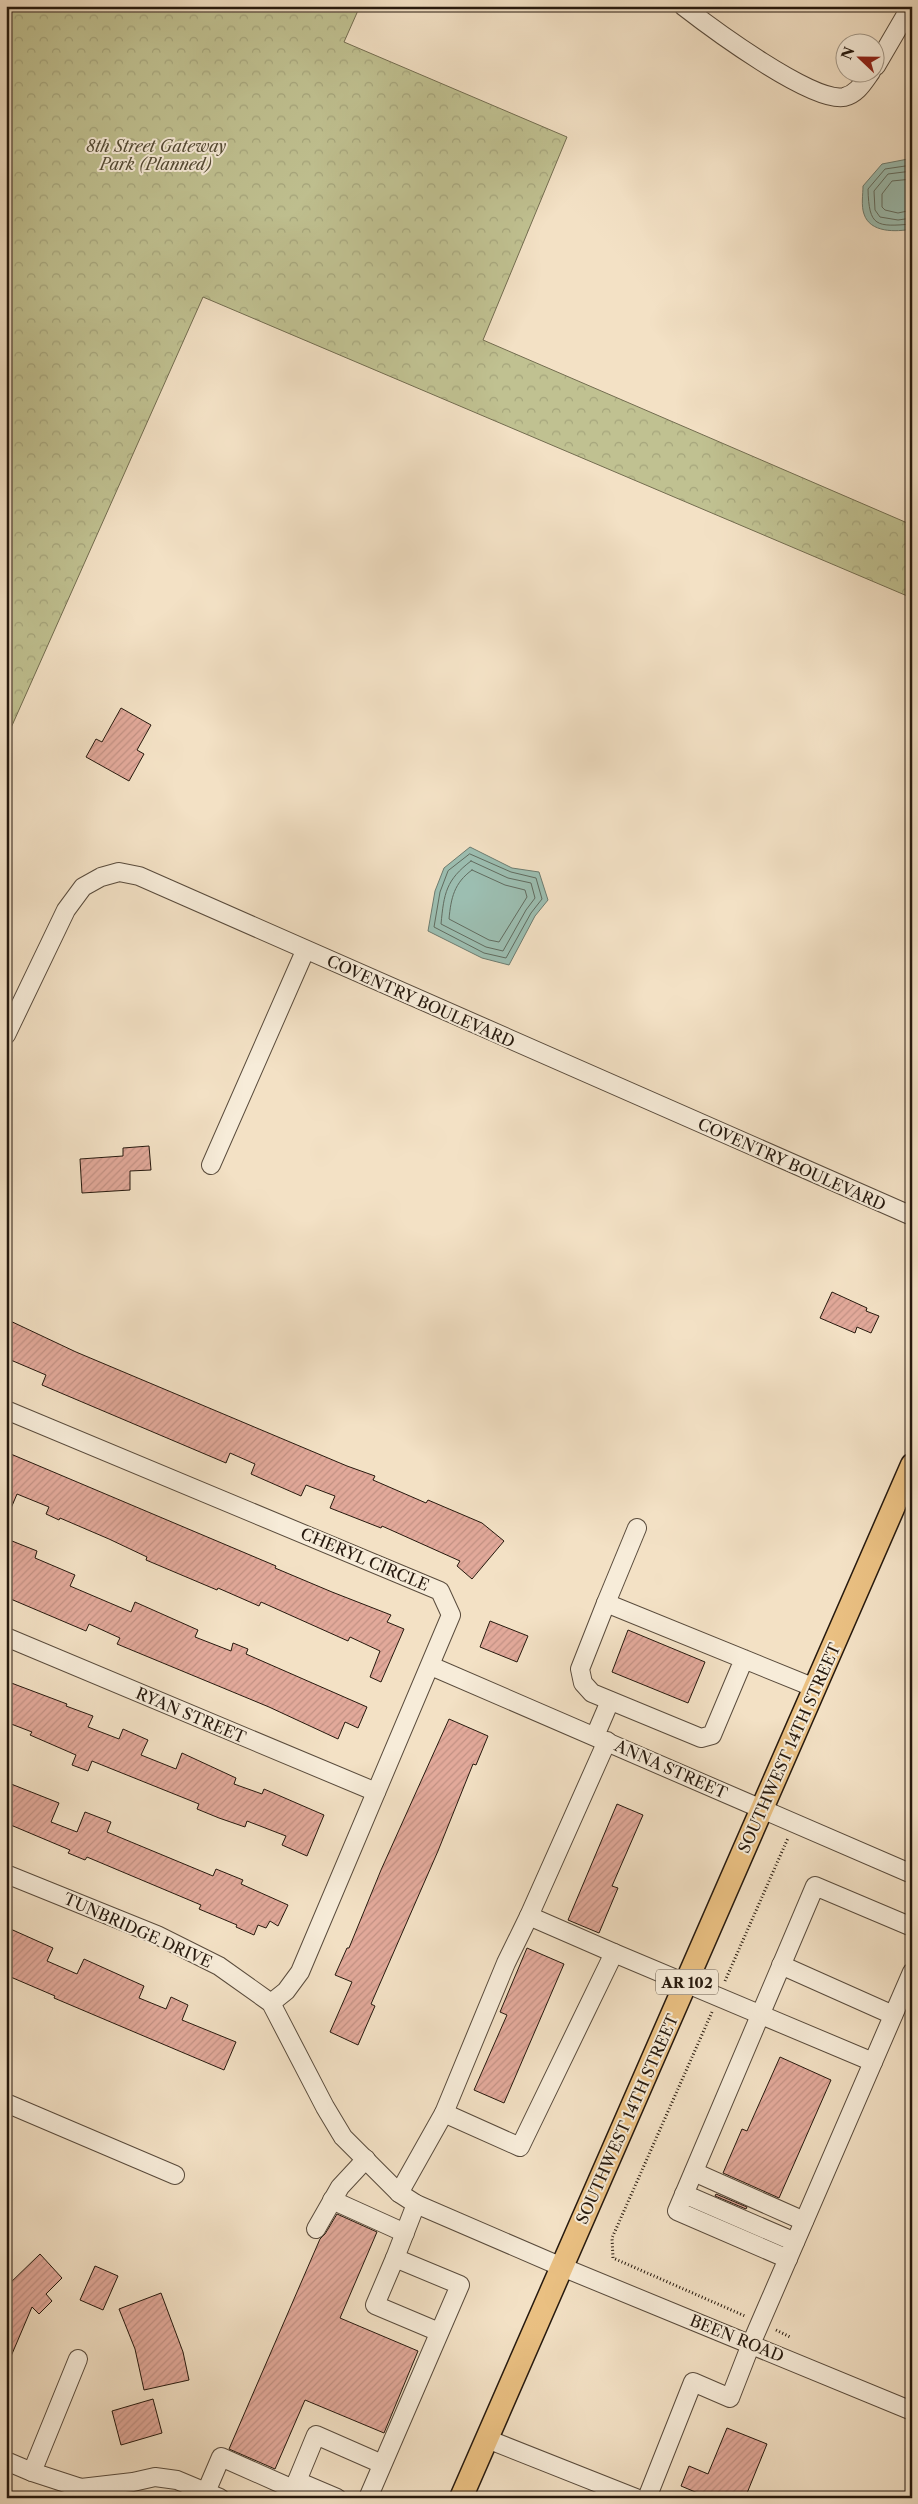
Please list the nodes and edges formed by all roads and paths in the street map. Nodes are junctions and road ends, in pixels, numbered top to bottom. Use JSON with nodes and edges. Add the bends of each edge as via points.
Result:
{"nodes":[{"id":1,"x":683,"y":6,"type":"edge"},
{"id":2,"x":911,"y":6,"type":"edge"},
{"id":3,"x":886,"y":49,"type":"edge"},
{"id":4,"x":863,"y":82,"type":"edge"},
{"id":5,"x":306,"y":951,"type":"junction"},
{"id":6,"x":6,"y":1035,"type":"edge"},
{"id":7,"x":210,"y":1165,"type":"dead end"},
{"id":8,"x":912,"y":1216,"type":"edge"},
{"id":9,"x":6,"y":1410,"type":"edge"},
{"id":10,"x":912,"y":1465,"type":"edge"},
{"id":11,"x":637,"y":1528,"type":"dead end"},
{"id":12,"x":606,"y":1604,"type":"junction"},
{"id":13,"x":6,"y":1637,"type":"edge"},
{"id":14,"x":744,"y":1659,"type":"junction"},
{"id":15,"x":431,"y":1666,"type":"junction"},
{"id":16,"x":815,"y":1688,"type":"junction"},
{"id":17,"x":610,"y":1701,"type":"junction"},
{"id":18,"x":601,"y":1739,"type":"junction"},
{"id":19,"x":376,"y":1792,"type":"junction"},
{"id":20,"x":762,"y":1810,"type":"junction"},
{"id":21,"x":794,"y":1824,"type":"junction"},
{"id":22,"x":6,"y":1874,"type":"edge"},
{"id":23,"x":912,"y":1874,"type":"edge"},
{"id":24,"x":529,"y":1916,"type":"junction"},
{"id":25,"x":912,"y":1927,"type":"edge"},
{"id":26,"x":614,"y":1953,"type":"junction"},
{"id":27,"x":782,"y":1966,"type":"junction"},
{"id":28,"x":912,"y":1972,"type":"edge"},
{"id":29,"x":726,"y":1980,"type":"dead end"},
{"id":30,"x":687,"y":1983,"type":"junction"},
{"id":31,"x":271,"y":2003,"type":"junction"},
{"id":32,"x":761,"y":2015,"type":"junction"},
{"id":33,"x":893,"y":2015,"type":"junction"},
{"id":34,"x":873,"y":2062,"type":"junction"},
{"id":35,"x":6,"y":2103,"type":"edge"},
{"id":36,"x":444,"y":2113,"type":"junction"},
{"id":37,"x":366,"y":2159,"type":"junction"},
{"id":38,"x":175,"y":2176,"type":"dead end"},
{"id":39,"x":689,"y":2184,"type":"junction"},
{"id":40,"x":399,"y":2193,"type":"junction"},
{"id":41,"x":332,"y":2200,"type":"junction"},
{"id":42,"x":416,"y":2204,"type":"junction"},
{"id":43,"x":316,"y":2229,"type":"dead end"},
{"id":44,"x":405,"y":2232,"type":"junction"},
{"id":45,"x":800,"y":2232,"type":"junction"},
{"id":46,"x":395,"y":2258,"type":"junction"},
{"id":47,"x":788,"y":2259,"type":"junction"},
{"id":48,"x":562,"y":2267,"type":"junction"},
{"id":49,"x":774,"y":2329,"type":"dead end"},
{"id":50,"x":440,"y":2332,"type":"junction"},
{"id":51,"x":790,"y":2337,"type":"dead end"},
{"id":52,"x":751,"y":2344,"type":"junction"},
{"id":53,"x":78,"y":2359,"type":"dead end"},
{"id":54,"x":912,"y":2411,"type":"edge"},
{"id":55,"x":487,"y":2439,"type":"junction"},
{"id":56,"x":6,"y":2461,"type":"edge"},
{"id":57,"x":382,"y":2464,"type":"junction"},
{"id":58,"x":32,"y":2472,"type":"junction"},
{"id":59,"x":294,"y":2489,"type":"edge"},
{"id":60,"x":213,"y":2495,"type":"edge"},
{"id":61,"x":337,"y":2498,"type":"edge"},
{"id":62,"x":368,"y":2498,"type":"edge"},
{"id":63,"x":461,"y":2498,"type":"edge"},
{"id":64,"x":636,"y":2498,"type":"edge"},
{"id":65,"x":647,"y":2498,"type":"edge"}],
"edges":[{"from":1,"to":4,"type":"street","via":[[735,46],[822,93],[841,98],[854,94]]},
{"from":2,"to":3,"type":"street"},
{"from":5,"to":6,"type":"street","name":"COVENTRY BOULEVARD","via":[[139,876],[119,872],[101,877],[82,887],[66,910]]},
{"from":5,"to":7,"type":"street"},
{"from":5,"to":8,"type":"street","name":"COVENTRY BOULEVARD"},
{"from":9,"to":15,"type":"street","name":"CHERYL CIRCLE","via":[[440,1591],[451,1615]]},
{"from":10,"to":16,"type":"main road","name":"SOUTHWEST 14TH STREET","number":"AR 102"},
{"from":11,"to":12,"type":"street"},
{"from":12,"to":14,"type":"street"},
{"from":12,"to":17,"type":"street","via":[[580,1669],[583,1683],[592,1693]]},
{"from":13,"to":19,"type":"street","name":"RYAN STREET"},
{"from":14,"to":16,"type":"street"},
{"from":14,"to":17,"type":"street","via":[[712,1735],[701,1738]]},
{"from":15,"to":18,"type":"street","name":"ANNA STREET"},
{"from":15,"to":19,"type":"street","name":"CHERYL CIRCLE"},
{"from":16,"to":20,"type":"main road","name":"SOUTHWEST 14TH STREET","number":"AR 102"},
{"from":17,"to":18,"type":"street"},
{"from":18,"to":20,"type":"street","name":"ANNA STREET"},
{"from":18,"to":24,"type":"street"},
{"from":19,"to":31,"type":"street","name":"CHERYL CIRCLE","via":[[300,1972],[286,1991]]},
{"from":20,"to":21,"type":"street","name":"ANNA STREET"},
{"from":20,"to":30,"type":"main road","name":"SOUTHWEST 14TH STREET","number":"AR 102"},
{"from":21,"to":23,"type":"street","name":"ANNA STREET"},
{"from":21,"to":29,"type":"path"},
{"from":22,"to":31,"type":"street","name":"TUNBRIDGE DRIVE","via":[[156,1935],[219,1966]]},
{"from":24,"to":26,"type":"street"},
{"from":24,"to":36,"type":"street"},
{"from":25,"to":27,"type":"street","via":[[815,1886]]},
{"from":26,"to":30,"type":"street"},
{"from":26,"to":36,"type":"street","via":[[520,2147]]},
{"from":27,"to":32,"type":"street"},
{"from":27,"to":33,"type":"street"},
{"from":28,"to":33,"type":"street"},
{"from":30,"to":32,"type":"street"},
{"from":30,"to":48,"type":"main road","name":"SOUTHWEST 14TH STREET","number":"AR 102"},
{"from":31,"to":37,"type":"street","name":"TUNBRIDGE DRIVE","via":[[325,2107],[343,2136]]},
{"from":32,"to":34,"type":"street"},
{"from":32,"to":39,"type":"street"},
{"from":33,"to":34,"type":"street"},
{"from":34,"to":45,"type":"street"},
{"from":35,"to":38,"type":"street"},
{"from":36,"to":40,"type":"street"},
{"from":37,"to":40,"type":"street","name":"TUNBRIDGE DRIVE"},
{"from":37,"to":41,"type":"street"},
{"from":39,"to":45,"type":"street"},
{"from":39,"to":45,"type":"street"},
{"from":39,"to":47,"type":"street","via":[[677,2211]]},
{"from":40,"to":42,"type":"street","name":"TUNBRIDGE DRIVE"},
{"from":41,"to":43,"type":"street"},
{"from":41,"to":44,"type":"street"},
{"from":42,"to":44,"type":"street"},
{"from":42,"to":48,"type":"street","name":"TUNBRIDGE DRIVE"},
{"from":44,"to":46,"type":"street"},
{"from":45,"to":47,"type":"street"},
{"from":46,"to":50,"type":"street","via":[[460,2285]]},
{"from":46,"to":50,"type":"street","via":[[375,2305]]},
{"from":47,"to":52,"type":"street"},
{"from":48,"to":52,"type":"street","name":"BEEN ROAD"},
{"from":48,"to":55,"type":"main road","name":"SOUTHWEST 14TH STREET","number":"AR 102"},
{"from":49,"to":51,"type":"path"},
{"from":50,"to":57,"type":"street"},
{"from":52,"to":54,"type":"street","name":"BEEN ROAD"},
{"from":52,"to":65,"type":"street","via":[[730,2398],[693,2382]]},
{"from":53,"to":58,"type":"street"},
{"from":55,"to":63,"type":"main road","name":"SOUTHWEST 14TH STREET","number":"AR 102"},
{"from":55,"to":64,"type":"street"},
{"from":56,"to":58,"type":"street"},
{"from":57,"to":59,"type":"street","via":[[316,2434]]},
{"from":57,"to":62,"type":"street"},
{"from":58,"to":60,"type":"street","via":[[81,2488],[155,2477],[177,2480]]},
{"from":59,"to":60,"type":"street","via":[[221,2457]]},
{"from":59,"to":61,"type":"street"}]}
